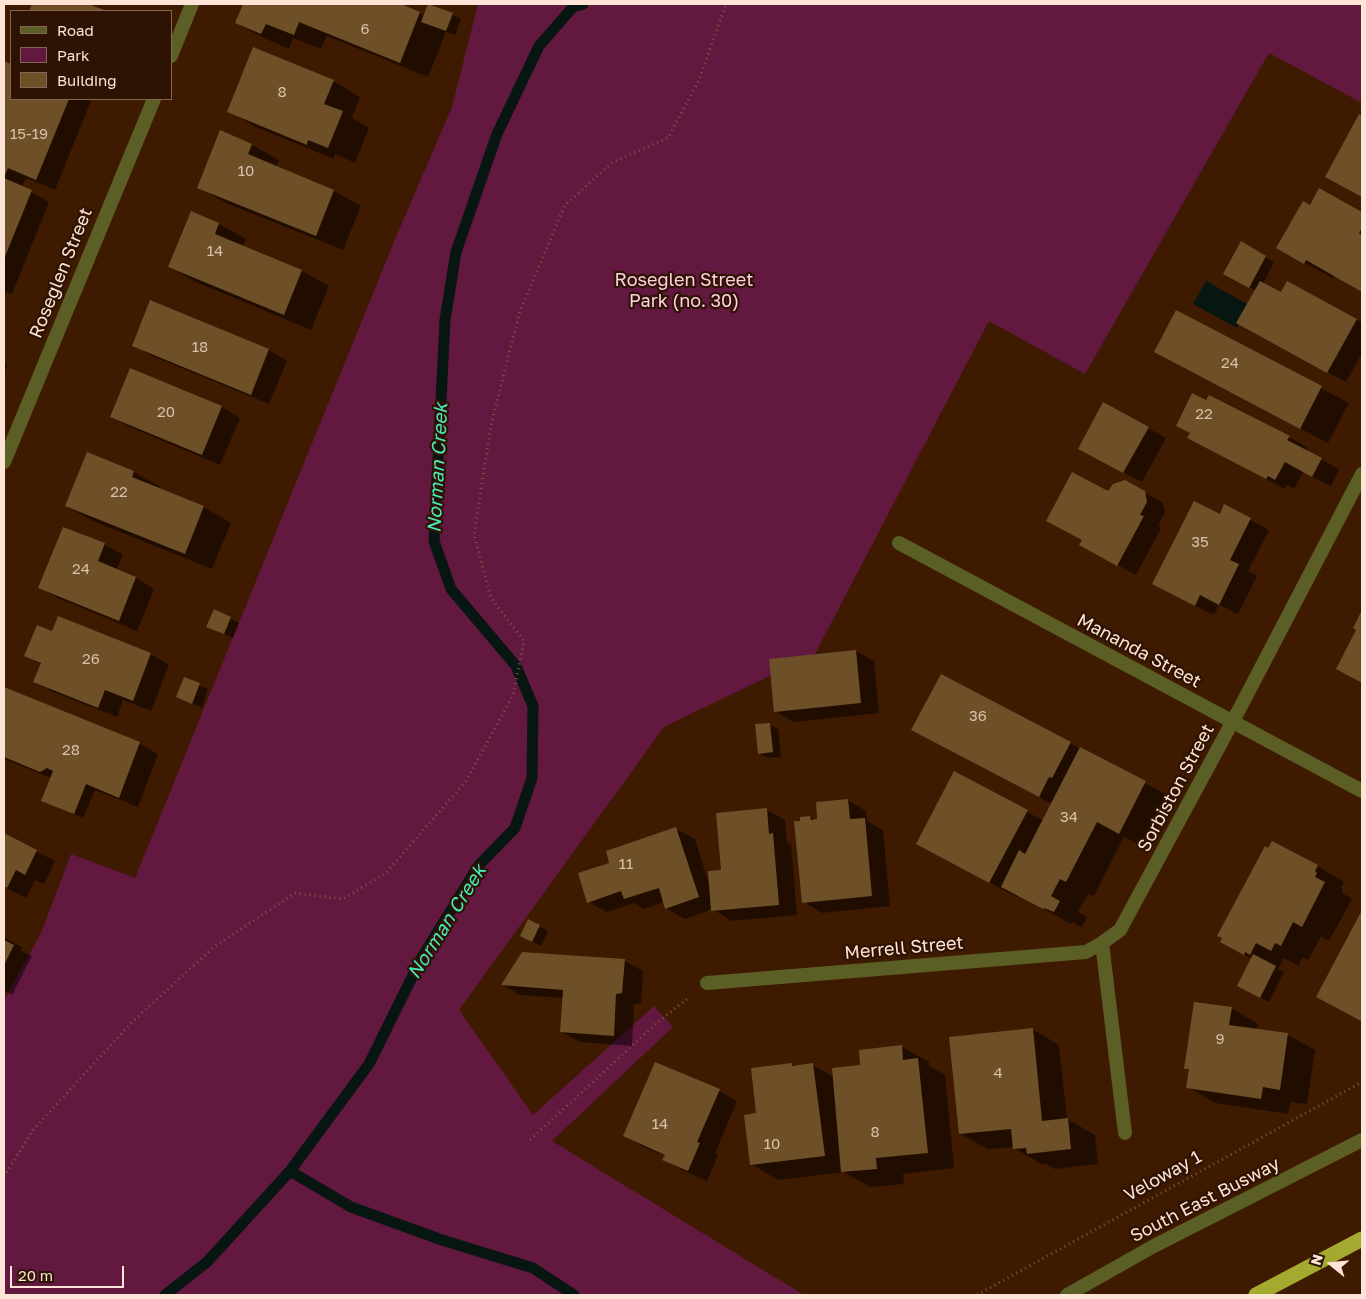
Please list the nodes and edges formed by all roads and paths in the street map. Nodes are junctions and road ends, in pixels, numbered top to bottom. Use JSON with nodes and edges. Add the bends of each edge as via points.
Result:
{"nodes":[{"id":1,"x":192,"y":4,"type":"edge"},
{"id":2,"x":726,"y":4,"type":"edge"},
{"id":3,"x":172,"y":54,"type":"edge"},
{"id":4,"x":154,"y":100,"type":"edge"},
{"id":5,"x":4,"y":462,"type":"edge"},
{"id":6,"x":1362,"y":474,"type":"edge"},
{"id":7,"x":898,"y":543,"type":"dead end"},
{"id":8,"x":1232,"y":723,"type":"junction"},
{"id":9,"x":1362,"y":791,"type":"edge"},
{"id":10,"x":1102,"y":944,"type":"junction"},
{"id":11,"x":707,"y":983,"type":"joint"},
{"id":12,"x":1362,"y":1082,"type":"edge"},
{"id":13,"x":1125,"y":1133,"type":"dead end"},
{"id":14,"x":530,"y":1140,"type":"dead end"},
{"id":15,"x":1362,"y":1140,"type":"edge"},
{"id":16,"x":4,"y":1177,"type":"edge"},
{"id":17,"x":1362,"y":1240,"type":"edge"},
{"id":18,"x":977,"y":1295,"type":"edge"},
{"id":19,"x":1067,"y":1295,"type":"edge"},
{"id":20,"x":1256,"y":1295,"type":"edge"}],
"edges":[{"from":1,"to":3,"type":"street"},
{"from":2,"to":16,"type":"path","via":[[698,80],[668,138],[613,162],[565,205],[520,311],[491,426],[474,535],[491,598],[524,641],[513,695],[466,781],[386,873],[343,899],[295,893],[214,947],[132,1022],[33,1130]]},
{"from":4,"to":5,"type":"street","name":"Roseglen Street"},
{"from":6,"to":8,"type":"street","name":"Sorbiston Street"},
{"from":7,"to":8,"type":"street","name":"Mananda Street"},
{"from":8,"to":9,"type":"street","name":"Mananda Street"},
{"from":8,"to":10,"type":"street","name":"Sorbiston Street","via":[[1120,930]]},
{"from":10,"to":11,"type":"street","name":"Merrell Street","via":[[1086,952]]},
{"from":10,"to":13,"type":"street"},
{"from":11,"to":14,"type":"path","via":[[659,1021]]},
{"from":12,"to":18,"type":"path","name":"Veloway 1"},
{"from":15,"to":19,"type":"street","name":"South East Busway","via":[[1154,1246]]},
{"from":17,"to":20,"type":"highway"}]}
